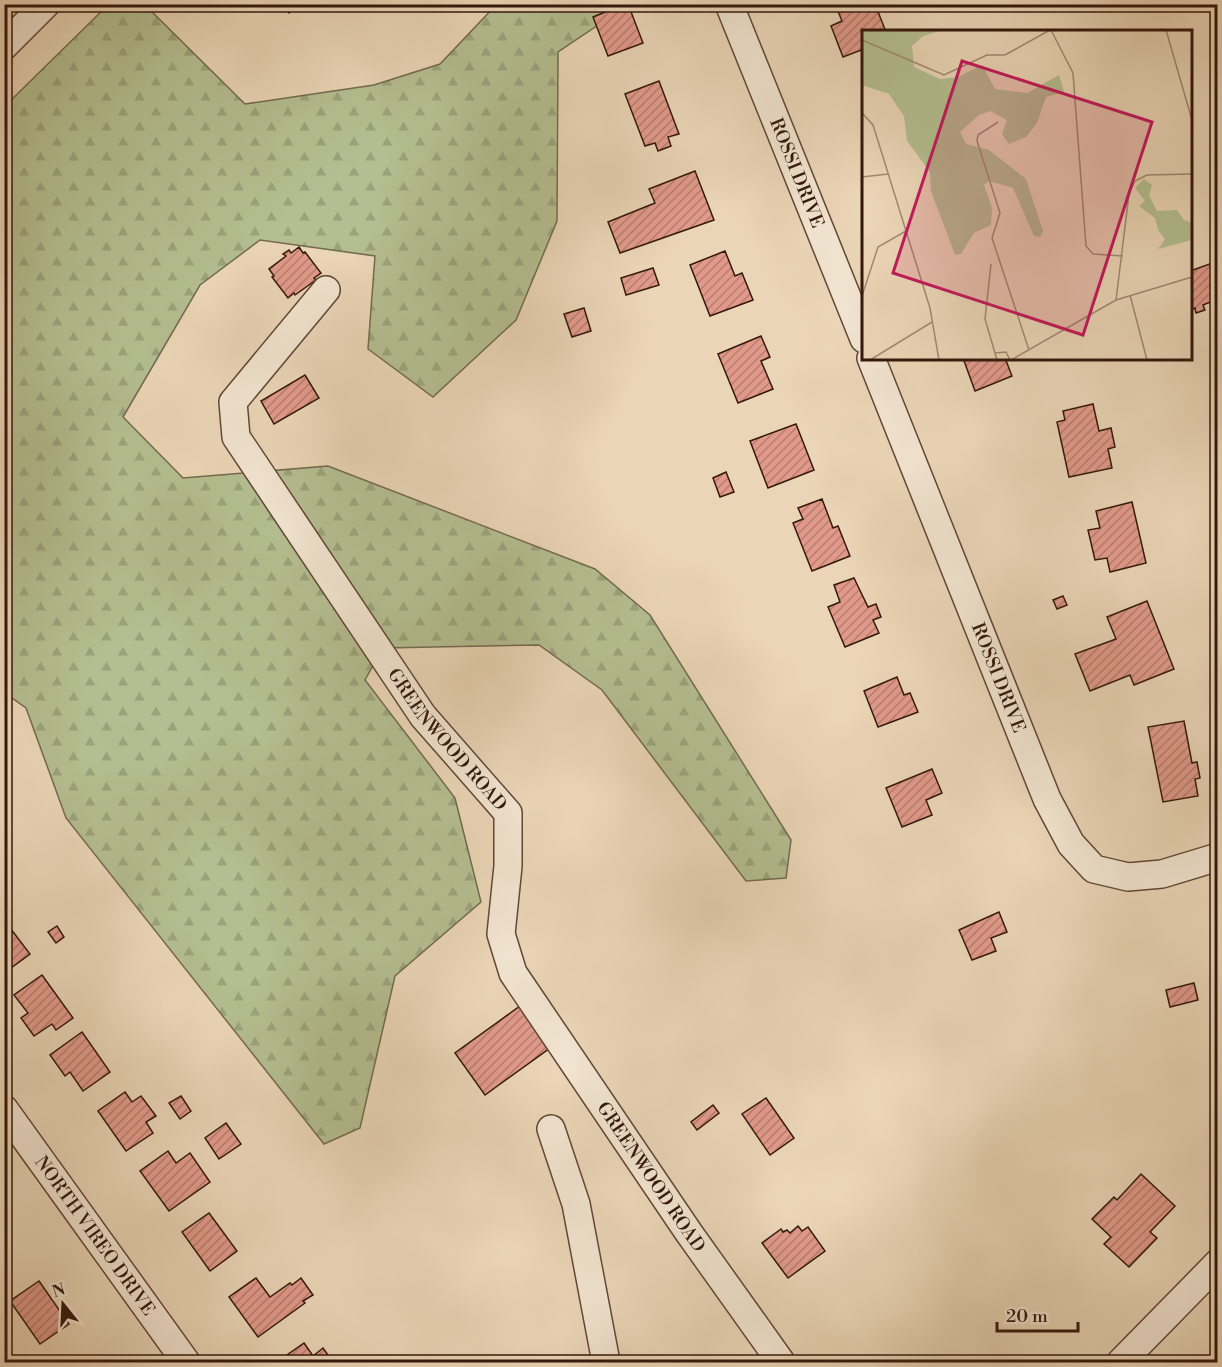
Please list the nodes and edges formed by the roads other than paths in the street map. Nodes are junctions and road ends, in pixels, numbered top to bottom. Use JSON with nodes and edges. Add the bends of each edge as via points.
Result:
{"nodes":[{"id":1,"x":46,"y":4,"type":"edge"},
{"id":2,"x":729,"y":4,"type":"edge"},
{"id":3,"x":4,"y":46,"type":"edge"},
{"id":4,"x":326,"y":290,"type":"dead end"},
{"id":5,"x":862,"y":334,"type":"edge"},
{"id":6,"x":872,"y":360,"type":"edge"},
{"id":7,"x":1218,"y":857,"type":"edge"},
{"id":8,"x":4,"y":1109,"type":"edge"},
{"id":9,"x":551,"y":1129,"type":"dead end"},
{"id":10,"x":1218,"y":1263,"type":"edge"},
{"id":11,"x":186,"y":1362,"type":"edge"},
{"id":12,"x":606,"y":1362,"type":"edge"},
{"id":13,"x":781,"y":1362,"type":"edge"},
{"id":14,"x":1121,"y":1362,"type":"edge"}],
"edges":[{"from":1,"to":3,"type":"street"},
{"from":2,"to":5,"type":"street","name":"ROSSI DRIVE"},
{"from":4,"to":13,"type":"street","name":"GREENWOOD ROAD","via":[[233,402],[236,437],[423,716],[508,813],[501,934],[513,974]]},
{"from":6,"to":7,"type":"street","name":"ROSSI DRIVE","via":[[1047,799],[1071,844],[1094,869],[1128,877],[1162,874]]},
{"from":8,"to":11,"type":"street","name":"NORTH VIREO DRIVE"},
{"from":9,"to":12,"type":"street","via":[[576,1204]]},
{"from":10,"to":14,"type":"street"}]}
